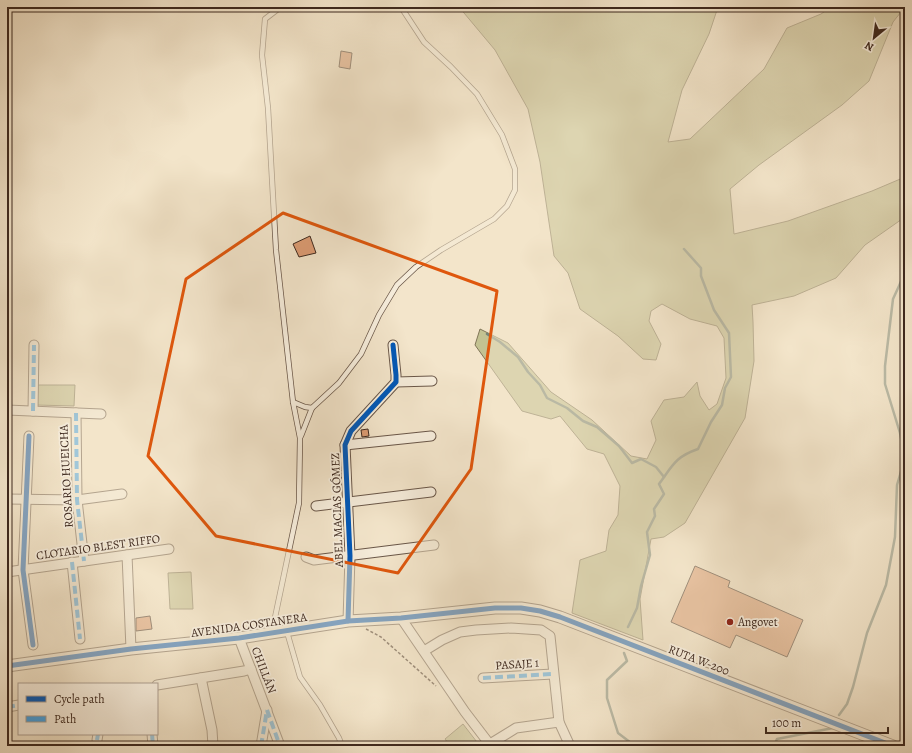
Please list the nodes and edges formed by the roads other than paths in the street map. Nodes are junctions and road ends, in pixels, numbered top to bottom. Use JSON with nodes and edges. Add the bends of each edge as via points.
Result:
{"nodes":[{"id":1,"x":283,"y":7,"type":"edge"},
{"id":2,"x":401,"y":7,"type":"edge"},
{"id":3,"x":34,"y":345,"type":"dead end"},
{"id":4,"x":393,"y":345,"type":"dead end"},
{"id":5,"x":432,"y":381,"type":"dead end"},
{"id":6,"x":396,"y":382,"type":"junction"},
{"id":7,"x":293,"y":402,"type":"junction"},
{"id":8,"x":312,"y":408,"type":"junction"},
{"id":9,"x":7,"y":410,"type":"edge"},
{"id":10,"x":33,"y":411,"type":"junction"},
{"id":11,"x":76,"y":413,"type":"junction"},
{"id":12,"x":101,"y":414,"type":"dead end"},
{"id":13,"x":29,"y":436,"type":"dead end"},
{"id":14,"x":431,"y":436,"type":"dead end"},
{"id":15,"x":300,"y":438,"type":"junction"},
{"id":16,"x":345,"y":445,"type":"junction"},
{"id":17,"x":431,"y":492,"type":"dead end"},
{"id":18,"x":122,"y":494,"type":"dead end"},
{"id":19,"x":7,"y":499,"type":"edge"},
{"id":20,"x":26,"y":499,"type":"junction"},
{"id":21,"x":77,"y":500,"type":"junction"},
{"id":22,"x":348,"y":503,"type":"junction"},
{"id":23,"x":316,"y":506,"type":"dead end"},
{"id":24,"x":434,"y":545,"type":"dead end"},
{"id":25,"x":169,"y":549,"type":"dead end"},
{"id":26,"x":126,"y":555,"type":"junction"},
{"id":27,"x":350,"y":556,"type":"junction"},
{"id":28,"x":306,"y":557,"type":"dead end"},
{"id":29,"x":84,"y":561,"type":"junction"},
{"id":30,"x":72,"y":562,"type":"junction"},
{"id":31,"x":23,"y":570,"type":"junction"},
{"id":32,"x":7,"y":572,"type":"edge"},
{"id":33,"x":495,"y":608,"type":"joint"},
{"id":34,"x":401,"y":618,"type":"junction"},
{"id":35,"x":348,"y":621,"type":"junction"},
{"id":36,"x":286,"y":630,"type":"junction"},
{"id":37,"x":273,"y":632,"type":"junction"},
{"id":38,"x":239,"y":638,"type":"junction"},
{"id":39,"x":80,"y":639,"type":"dead end"},
{"id":40,"x":33,"y":645,"type":"dead end"},
{"id":41,"x":131,"y":649,"type":"junction"},
{"id":42,"x":424,"y":651,"type":"junction"},
{"id":43,"x":7,"y":666,"type":"edge"},
{"id":44,"x":251,"y":669,"type":"junction"},
{"id":45,"x":554,"y":674,"type":"junction"},
{"id":46,"x":201,"y":678,"type":"junction"},
{"id":47,"x":483,"y":678,"type":"dead end"},
{"id":48,"x":158,"y":685,"type":"edge"},
{"id":49,"x":18,"y":705,"type":"edge"},
{"id":50,"x":7,"y":706,"type":"edge"},
{"id":51,"x":267,"y":710,"type":"junction"},
{"id":52,"x":558,"y":722,"type":"junction"},
{"id":53,"x":152,"y":735,"type":"edge"},
{"id":54,"x":491,"y":745,"type":"edge"},
{"id":55,"x":153,"y":746,"type":"edge"},
{"id":56,"x":213,"y":746,"type":"edge"},
{"id":57,"x":261,"y":746,"type":"edge"},
{"id":58,"x":280,"y":746,"type":"edge"},
{"id":59,"x":342,"y":746,"type":"edge"},
{"id":60,"x":570,"y":746,"type":"edge"},
{"id":61,"x":893,"y":746,"type":"edge"}],
"edges":[{"from":1,"to":7,"type":"lane","via":[[265,19],[262,55],[268,108],[276,250]]},
{"from":2,"to":8,"type":"lane","via":[[424,42],[477,94],[502,135],[515,170],[515,190],[507,206],[494,219],[429,258],[397,285],[361,354],[339,383]]},
{"from":3,"to":10,"type":"street"},
{"from":4,"to":6,"type":"street"},
{"from":5,"to":6,"type":"street"},
{"from":6,"to":16,"type":"street","name":"ABEL MACIAS GÓMEZ","via":[[351,431]]},
{"from":7,"to":8,"type":"lane"},
{"from":7,"to":15,"type":"lane"},
{"from":8,"to":15,"type":"lane"},
{"from":9,"to":10,"type":"street"},
{"from":10,"to":11,"type":"street"},
{"from":11,"to":12,"type":"street"},
{"from":11,"to":21,"type":"street","name":"ROSARIO HUEICHA"},
{"from":13,"to":20,"type":"street"},
{"from":14,"to":16,"type":"street"},
{"from":15,"to":37,"type":"lane","via":[[299,503]]},
{"from":16,"to":22,"type":"street","name":"ABEL MACIAS GÓMEZ"},
{"from":17,"to":22,"type":"street"},
{"from":18,"to":21,"type":"street"},
{"from":19,"to":20,"type":"street"},
{"from":20,"to":21,"type":"street"},
{"from":20,"to":31,"type":"street"},
{"from":21,"to":29,"type":"street","name":"ROSARIO HUEICHA"},
{"from":22,"to":23,"type":"street"},
{"from":22,"to":27,"type":"street","name":"ABEL MACIAS GÓMEZ"},
{"from":24,"to":27,"type":"street"},
{"from":25,"to":26,"type":"street","name":"CLOTARIO BLEST RIFFO"},
{"from":26,"to":29,"type":"street","name":"CLOTARIO BLEST RIFFO"},
{"from":26,"to":41,"type":"street"},
{"from":27,"to":28,"type":"street","via":[[314,560]]},
{"from":27,"to":35,"type":"street","name":"ABEL MACIAS GÓMEZ"},
{"from":29,"to":30,"type":"street","name":"CLOTARIO BLEST RIFFO"},
{"from":30,"to":31,"type":"street","name":"CLOTARIO BLEST RIFFO"},
{"from":30,"to":39,"type":"street"},
{"from":31,"to":32,"type":"street","name":"CLOTARIO BLEST RIFFO"},
{"from":31,"to":40,"type":"street"},
{"from":33,"to":34,"type":"street","name":"AVENIDA COSTANERA"},
{"from":33,"to":61,"type":"street","name":"RUTA W-200","via":[[540,611]]},
{"from":34,"to":35,"type":"street","name":"AVENIDA COSTANERA"},
{"from":34,"to":42,"type":"street"},
{"from":35,"to":36,"type":"street","name":"AVENIDA COSTANERA"},
{"from":36,"to":37,"type":"street","name":"AVENIDA COSTANERA"},
{"from":36,"to":59,"type":"lane","via":[[300,677],[320,705]]},
{"from":37,"to":38,"type":"street","name":"AVENIDA COSTANERA"},
{"from":38,"to":41,"type":"street","name":"AVENIDA COSTANERA"},
{"from":38,"to":44,"type":"street","name":"CHILLÁN"},
{"from":41,"to":43,"type":"street","name":"AVENIDA COSTANERA"},
{"from":42,"to":45,"type":"street","via":[[460,632],[511,628],[541,630],[550,636]]},
{"from":42,"to":54,"type":"street","via":[[465,712]]},
{"from":44,"to":46,"type":"street"},
{"from":44,"to":51,"type":"street","name":"CHILLÁN"},
{"from":45,"to":47,"type":"street","name":"PASAJE 1"},
{"from":45,"to":52,"type":"street"},
{"from":46,"to":48,"type":"street"},
{"from":46,"to":56,"type":"street"},
{"from":49,"to":50,"type":"street"},
{"from":51,"to":57,"type":"street"},
{"from":51,"to":58,"type":"street","name":"CHILLÁN"},
{"from":52,"to":54,"type":"street","via":[[516,728]]},
{"from":52,"to":60,"type":"street"},
{"from":53,"to":55,"type":"street"}]}
